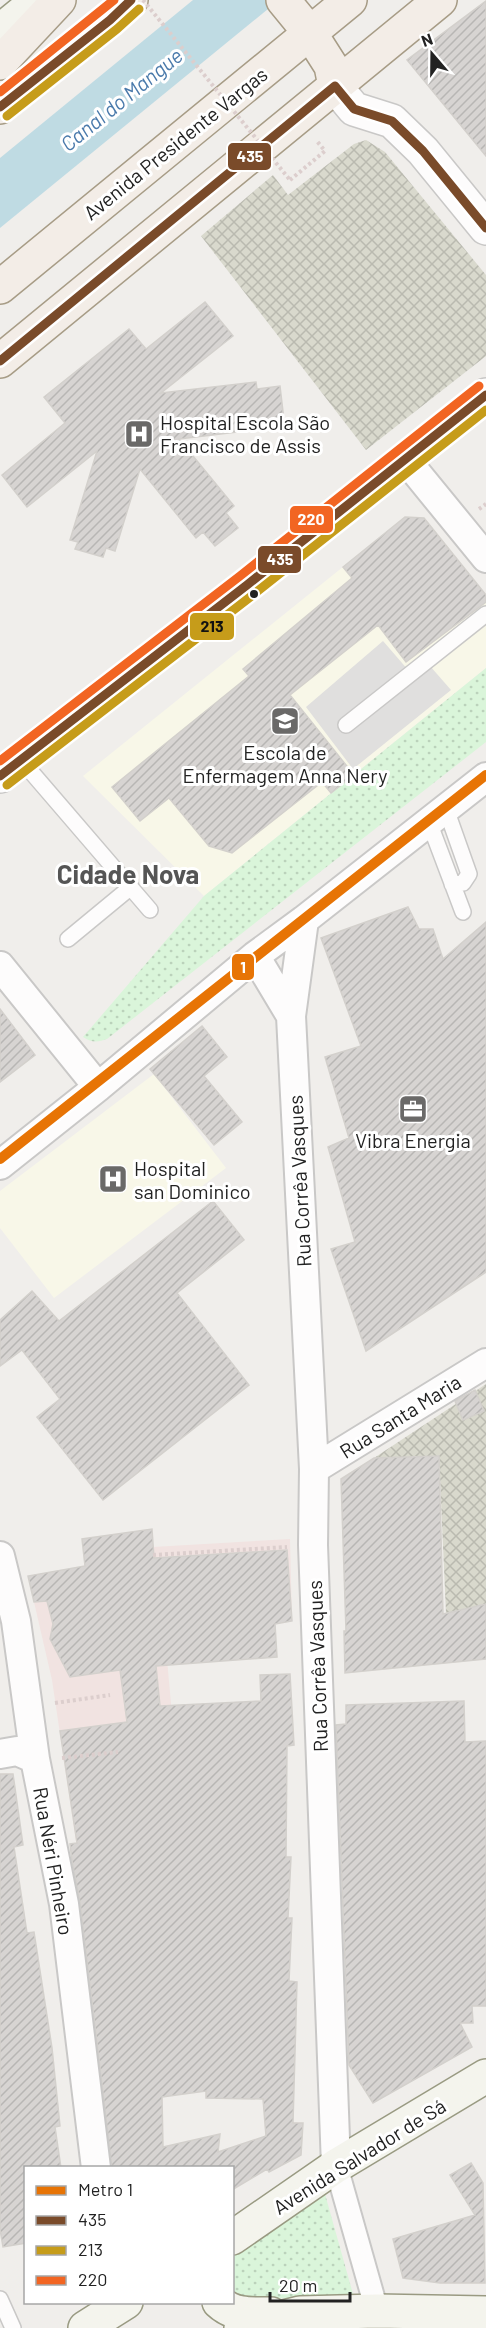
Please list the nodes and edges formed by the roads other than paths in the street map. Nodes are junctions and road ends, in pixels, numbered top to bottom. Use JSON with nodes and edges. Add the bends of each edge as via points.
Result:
{"nodes":[{"id":1,"x":38,"y":0,"type":"edge"},
{"id":2,"x":59,"y":0,"type":"edge"},
{"id":3,"x":131,"y":0,"type":"edge"},
{"id":4,"x":350,"y":0,"type":"edge"},
{"id":5,"x":441,"y":0,"type":"edge"},
{"id":6,"x":284,"y":1,"type":"edge"},
{"id":7,"x":0,"y":31,"type":"edge"},
{"id":8,"x":310,"y":33,"type":"junction"},
{"id":9,"x":0,"y":63,"type":"edge"},
{"id":10,"x":334,"y":86,"type":"junction"},
{"id":11,"x":0,"y":107,"type":"edge"},
{"id":12,"x":486,"y":228,"type":"edge"},
{"id":13,"x":0,"y":287,"type":"edge"},
{"id":14,"x":0,"y":361,"type":"edge"},
{"id":15,"x":486,"y":395,"type":"edge"},
{"id":16,"x":406,"y":460,"type":"junction"},
{"id":17,"x":486,"y":558,"type":"edge"},
{"id":18,"x":486,"y":614,"type":"edge"},
{"id":19,"x":346,"y":725,"type":"dead end"},
{"id":20,"x":10,"y":768,"type":"edge"},
{"id":21,"x":486,"y":777,"type":"edge"},
{"id":22,"x":438,"y":815,"type":"junction"},
{"id":23,"x":452,"y":884,"type":"junction"},
{"id":24,"x":131,"y":887,"type":"junction"},
{"id":25,"x":150,"y":910,"type":"dead end"},
{"id":26,"x":463,"y":912,"type":"dead end"},
{"id":27,"x":304,"y":920,"type":"junction"},
{"id":28,"x":68,"y":939,"type":"dead end"},
{"id":29,"x":255,"y":956,"type":"junction"},
{"id":30,"x":0,"y":966,"type":"edge"},
{"id":31,"x":291,"y":1016,"type":"junction"},
{"id":32,"x":98,"y":1087,"type":"junction"},
{"id":33,"x":0,"y":1165,"type":"edge"},
{"id":34,"x":486,"y":1364,"type":"edge"},
{"id":35,"x":314,"y":1469,"type":"junction"},
{"id":36,"x":0,"y":1556,"type":"edge"},
{"id":37,"x":0,"y":1754,"type":"edge"},
{"id":38,"x":36,"y":1759,"type":"junction"},
{"id":39,"x":486,"y":2076,"type":"edge"},
{"id":40,"x":96,"y":2166,"type":"edge"},
{"id":41,"x":336,"y":2166,"type":"junction"},
{"id":42,"x":234,"y":2237,"type":"edge"},
{"id":43,"x":0,"y":2299,"type":"edge"},
{"id":44,"x":221,"y":2304,"type":"edge"},
{"id":45,"x":117,"y":2305,"type":"edge"},
{"id":46,"x":486,"y":2313,"type":"edge"},
{"id":47,"x":362,"y":2317,"type":"edge"},
{"id":48,"x":311,"y":2318,"type":"edge"},
{"id":49,"x":13,"y":2328,"type":"edge"},
{"id":50,"x":85,"y":2328,"type":"edge"},
{"id":51,"x":241,"y":2328,"type":"edge"}],
"edges":[{"from":1,"to":7,"type":"main road"},
{"from":2,"to":9,"type":"main road"},
{"from":3,"to":11,"type":"main road"},
{"from":4,"to":8,"type":"main road","name":"Avenida Presidente Vargas"},
{"from":5,"to":10,"type":"main road"},
{"from":6,"to":8,"type":"main road"},
{"from":8,"to":10,"type":"main road","via":[[331,66]]},
{"from":8,"to":13,"type":"main road","name":"Avenida Presidente Vargas"},
{"from":10,"to":12,"type":"street","via":[[354,109],[392,120]]},
{"from":10,"to":14,"type":"main road"},
{"from":15,"to":16,"type":"street"},
{"from":16,"to":17,"type":"street"},
{"from":16,"to":20,"type":"street"},
{"from":18,"to":19,"type":"lane"},
{"from":20,"to":24,"type":"lane"},
{"from":21,"to":22,"type":"street"},
{"from":22,"to":23,"type":"lane"},
{"from":22,"to":23,"type":"lane","via":[[469,874],[463,883]]},
{"from":22,"to":27,"type":"street"},
{"from":23,"to":26,"type":"lane"},
{"from":24,"to":25,"type":"lane"},
{"from":24,"to":28,"type":"lane"},
{"from":27,"to":29,"type":"street"},
{"from":27,"to":31,"type":"street","name":"Rua Corrêa Vasques"},
{"from":29,"to":31,"type":"street","name":"Rua Corrêa Vasques"},
{"from":29,"to":32,"type":"street"},
{"from":30,"to":32,"type":"street"},
{"from":31,"to":35,"type":"street","name":"Rua Corrêa Vasques"},
{"from":32,"to":33,"type":"street"},
{"from":34,"to":35,"type":"street","name":"Rua Santa Maria"},
{"from":35,"to":41,"type":"street","name":"Rua Corrêa Vasques","via":[[313,1545]]},
{"from":36,"to":38,"type":"street","name":"Rua Néri Pinheiro","via":[[16,1621]]},
{"from":37,"to":38,"type":"street","via":[[17,1751]]},
{"from":38,"to":40,"type":"street","name":"Rua Néri Pinheiro","via":[[64,1904]]},
{"from":39,"to":41,"type":"main road","name":"Avenida Salvador de Sá"},
{"from":41,"to":42,"type":"main road","name":"Avenida Salvador de Sá"},
{"from":41,"to":47,"type":"street","name":"Rua Corrêa Vasques"},
{"from":43,"to":49,"type":"lane"},
{"from":44,"to":48,"type":"main road","via":[[243,2314]]},
{"from":45,"to":50,"type":"main road"},
{"from":46,"to":47,"type":"main road"},
{"from":47,"to":48,"type":"main road"},
{"from":48,"to":51,"type":"main road"}]}
